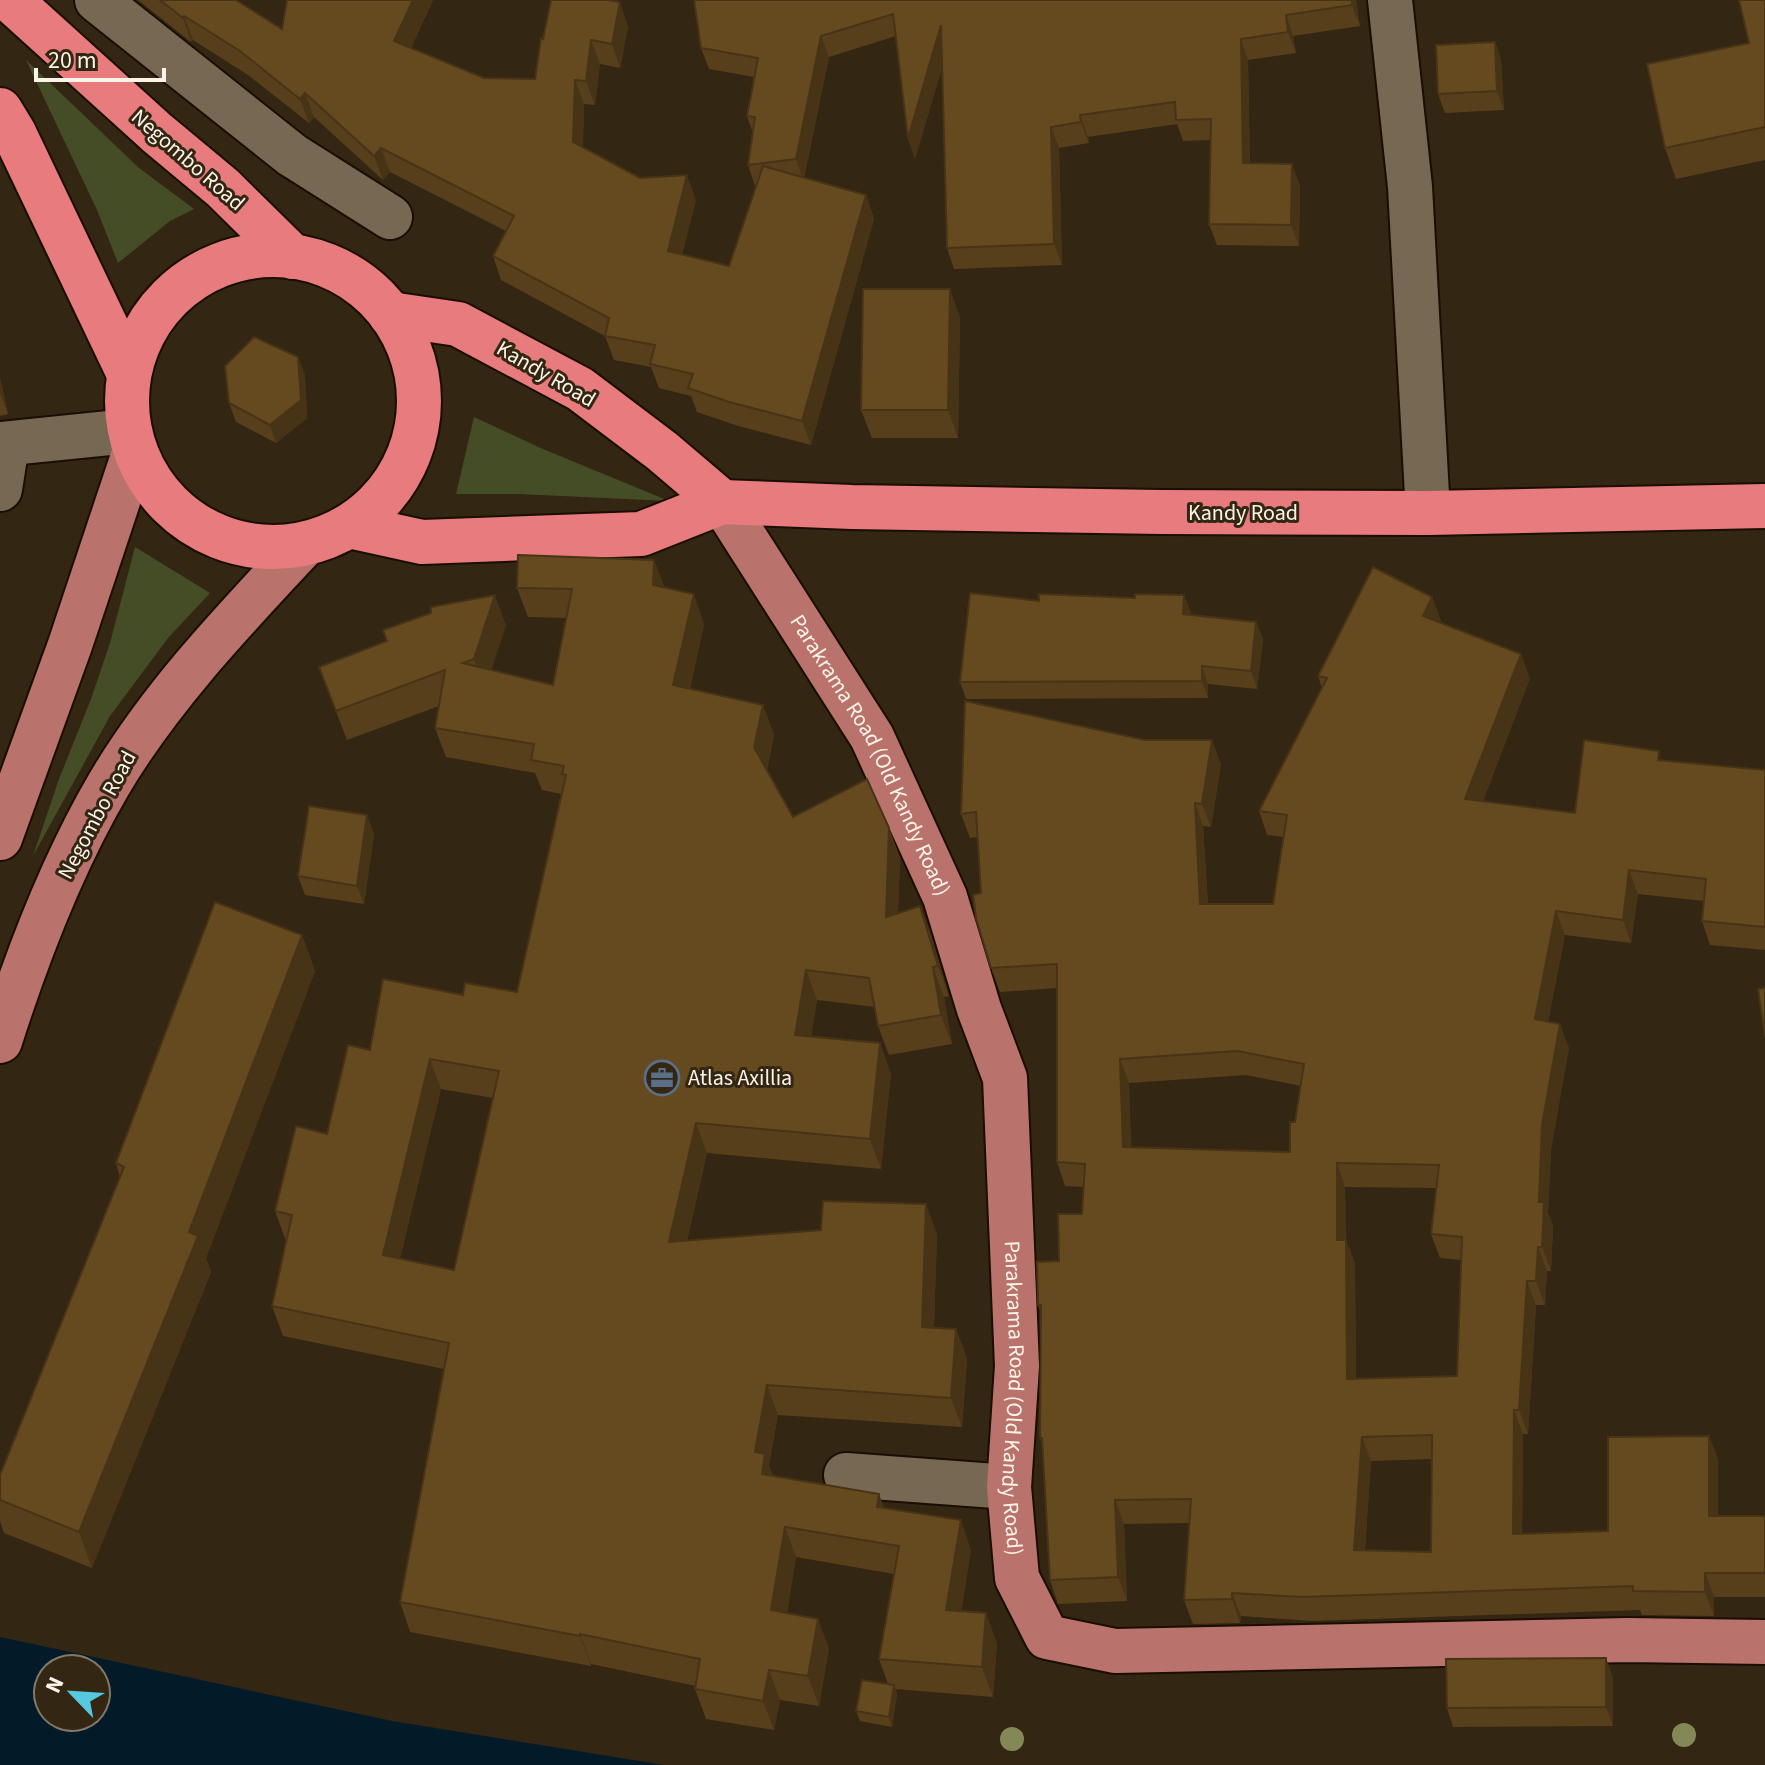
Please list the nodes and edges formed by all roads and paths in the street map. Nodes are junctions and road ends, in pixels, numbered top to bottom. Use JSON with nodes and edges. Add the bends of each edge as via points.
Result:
{"nodes":[{"id":1,"x":10,"y":0,"type":"edge"},
{"id":2,"x":97,"y":0,"type":"edge"},
{"id":3,"x":1390,"y":0,"type":"edge"},
{"id":4,"x":0,"y":110,"type":"edge"},
{"id":5,"x":390,"y":217,"type":"dead end"},
{"id":6,"x":293,"y":257,"type":"junction"},
{"id":7,"x":390,"y":314,"type":"junction"},
{"id":8,"x":129,"y":374,"type":"junction"},
{"id":9,"x":132,"y":440,"type":"junction"},
{"id":10,"x":3,"y":444,"type":"edge"},
{"id":11,"x":0,"y":489,"type":"edge"},
{"id":12,"x":722,"y":502,"type":"junction"},
{"id":13,"x":1765,"y":506,"type":"edge"},
{"id":14,"x":1428,"y":513,"type":"junction"},
{"id":15,"x":349,"y":526,"type":"junction"},
{"id":16,"x":304,"y":545,"type":"junction"},
{"id":17,"x":0,"y":838,"type":"edge"},
{"id":18,"x":0,"y":1041,"type":"edge"},
{"id":19,"x":846,"y":1475,"type":"dead end"},
{"id":20,"x":1009,"y":1487,"type":"junction"},
{"id":21,"x":1765,"y":1642,"type":"edge"}],
"edges":[{"from":1,"to":6,"type":"highway","name":"Negombo Road","via":[[223,188]]},
{"from":2,"to":5,"type":"street","via":[[292,155]]},
{"from":3,"to":14,"type":"street","via":[[1410,187]]},
{"from":4,"to":8,"type":"highway"},
{"from":6,"to":7,"type":"highway","via":[[348,275]]},
{"from":6,"to":8,"type":"highway","via":[[271,254],[227,262],[188,283],[144,332]]},
{"from":7,"to":12,"type":"highway","name":"Kandy Road","via":[[458,324],[580,389]]},
{"from":7,"to":15,"type":"highway","via":[[404,333],[417,379],[417,427],[400,474],[369,512]]},
{"from":8,"to":9,"type":"highway"},
{"from":9,"to":10,"type":"street"},
{"from":9,"to":16,"type":"highway","via":[[143,470],[167,504],[201,529],[240,545],[283,550]]},
{"from":9,"to":17,"type":"main road","via":[[70,645]]},
{"from":10,"to":11,"type":"street"},
{"from":12,"to":14,"type":"highway","name":"Kandy Road"},
{"from":12,"to":15,"type":"highway","name":"Kandy Road","via":[[641,534],[422,542]]},
{"from":12,"to":20,"type":"main road","name":"Parakrama Road (Old Kandy Road)","via":[[872,737],[945,897],[1005,1078],[1017,1366]]},
{"from":13,"to":14,"type":"highway","name":"Kandy Road"},
{"from":15,"to":16,"type":"highway"},
{"from":16,"to":18,"type":"main road","name":"Negombo Road","via":[[196,664],[108,785],[37,934]]},
{"from":19,"to":20,"type":"street"},
{"from":20,"to":21,"type":"main road","name":"Parakrama Road (Old Kandy Road)","via":[[1017,1578],[1047,1637],[1115,1651],[1612,1640]]}]}
